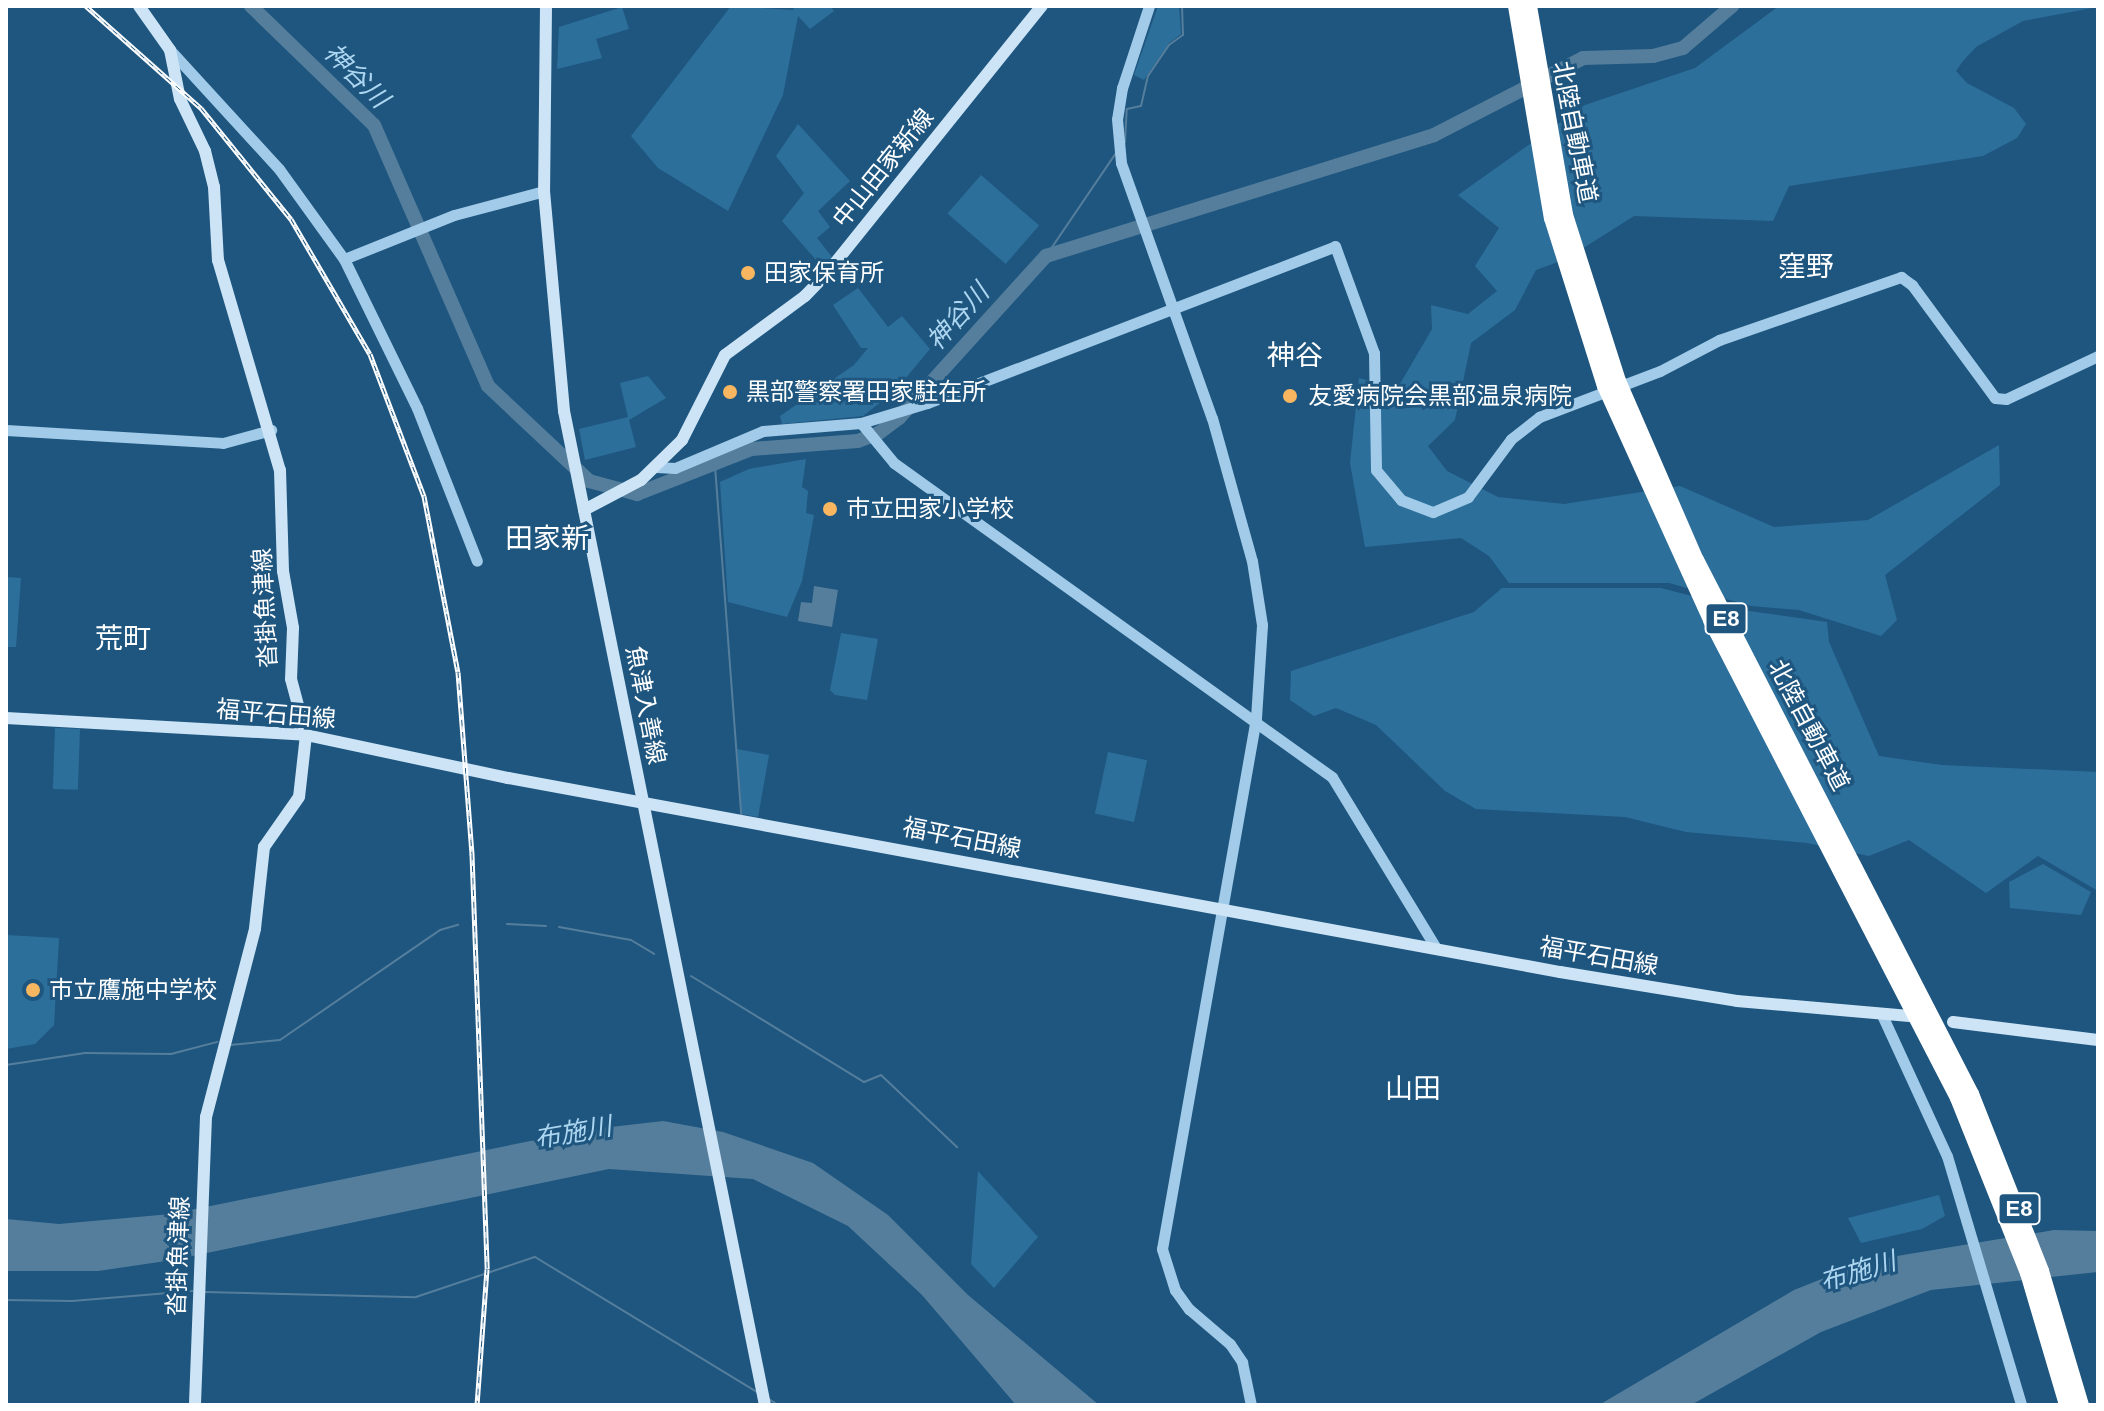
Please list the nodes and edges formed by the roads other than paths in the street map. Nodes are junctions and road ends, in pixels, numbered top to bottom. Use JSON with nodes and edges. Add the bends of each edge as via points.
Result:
{"nodes":[{"id":1,"x":139,"y":6,"type":"edge"},
{"id":2,"x":546,"y":6,"type":"edge"},
{"id":3,"x":1042,"y":6,"type":"edge"},
{"id":4,"x":1149,"y":6,"type":"edge"},
{"id":5,"x":1516,"y":6,"type":"edge"},
{"id":6,"x":1529,"y":6,"type":"edge"},
{"id":7,"x":170,"y":50,"type":"junction"},
{"id":8,"x":1530,"y":68,"type":"junction"},
{"id":9,"x":544,"y":191,"type":"junction"},
{"id":10,"x":344,"y":259,"type":"junction"},
{"id":11,"x":1175,"y":307,"type":"junction"},
{"id":12,"x":2098,"y":356,"type":"edge"},
{"id":13,"x":862,"y":425,"type":"junction"},
{"id":14,"x":6,"y":430,"type":"edge"},
{"id":15,"x":271,"y":430,"type":"junction"},
{"id":16,"x":656,"y":467,"type":"junction"},
{"id":17,"x":584,"y":510,"type":"junction"},
{"id":18,"x":477,"y":561,"type":"dead end"},
{"id":19,"x":6,"y":718,"type":"edge"},
{"id":20,"x":1256,"y":718,"type":"junction"},
{"id":21,"x":306,"y":735,"type":"junction"},
{"id":22,"x":643,"y":801,"type":"junction"},
{"id":23,"x":1222,"y":909,"type":"junction"},
{"id":24,"x":1436,"y":948,"type":"junction"},
{"id":25,"x":1882,"y":1015,"type":"junction"},
{"id":26,"x":1909,"y":1016,"type":"dead end"},
{"id":27,"x":1953,"y":1022,"type":"dead end"},
{"id":28,"x":2098,"y":1040,"type":"edge"},
{"id":29,"x":2073,"y":1401,"type":"edge"},
{"id":30,"x":195,"y":1405,"type":"edge"},
{"id":31,"x":765,"y":1405,"type":"edge"},
{"id":32,"x":1251,"y":1405,"type":"edge"},
{"id":33,"x":2021,"y":1405,"type":"edge"}],
"edges":[{"from":1,"to":7,"type":"main road","name":"沓掛魚津線"},
{"from":2,"to":9,"type":"main road","name":"魚津入善線"},
{"from":3,"to":16,"type":"main road","name":"中山田家新線","via":[[825,275],[725,355],[682,440]]},
{"from":4,"to":11,"type":"street","via":[[1117,119],[1121,163]]},
{"from":5,"to":8,"type":"highway","name":"北陸自動車道","number":"E8"},
{"from":6,"to":8,"type":"highway","name":"北陸自動車道","number":"E8"},
{"from":7,"to":10,"type":"street","via":[[279,169]]},
{"from":7,"to":15,"type":"main road","name":"沓掛魚津線","via":[[180,99],[211,175],[218,260],[228,301]]},
{"from":8,"to":29,"type":"highway","name":"北陸自動車道","number":"E8","via":[[1539,123],[1579,267],[1643,445],[1724,615],[1900,947],[2021,1216]]},
{"from":9,"to":10,"type":"street","via":[[409,231]]},
{"from":9,"to":17,"type":"main road","name":"魚津入善線","via":[[555,350]]},
{"from":10,"to":18,"type":"street","via":[[417,408]]},
{"from":11,"to":12,"type":"street","via":[[1335,246],[1374,353],[1376,470],[1401,500],[1418,509],[1451,508],[1468,497],[1511,439],[1539,417],[1660,371],[1719,340],[1901,277],[1995,398],[2006,399]]},
{"from":11,"to":13,"type":"street"},
{"from":11,"to":20,"type":"street","via":[[1252,561],[1262,625]]},
{"from":13,"to":16,"type":"street","via":[[763,431],[675,468]]},
{"from":13,"to":20,"type":"street","via":[[894,463]]},
{"from":14,"to":15,"type":"street","via":[[223,443]]},
{"from":15,"to":21,"type":"main road","name":"沓掛魚津線","via":[[282,488],[283,571],[293,628],[291,679]]},
{"from":16,"to":17,"type":"main road","name":"中山田家新線"},
{"from":17,"to":22,"type":"main road","name":"魚津入善線"},
{"from":19,"to":21,"type":"main road","name":"福平石田線"},
{"from":20,"to":23,"type":"street"},
{"from":20,"to":24,"type":"street","via":[[1332,777]]},
{"from":21,"to":22,"type":"main road","name":"福平石田線"},
{"from":21,"to":30,"type":"main road","name":"沓掛魚津線","via":[[299,797],[268,839],[262,857],[255,929],[206,1117]]},
{"from":22,"to":23,"type":"main road","name":"福平石田線"},
{"from":22,"to":31,"type":"main road","name":"魚津入善線"},
{"from":23,"to":24,"type":"main road","name":"福平石田線"},
{"from":23,"to":32,"type":"street","via":[[1162,1249],[1175,1290],[1242,1362]]},
{"from":24,"to":25,"type":"main road","name":"福平石田線","via":[[1737,1001]]},
{"from":25,"to":26,"type":"main road","name":"福平石田線"},
{"from":25,"to":33,"type":"street","via":[[1933,1118]]},
{"from":27,"to":28,"type":"main road"}]}
